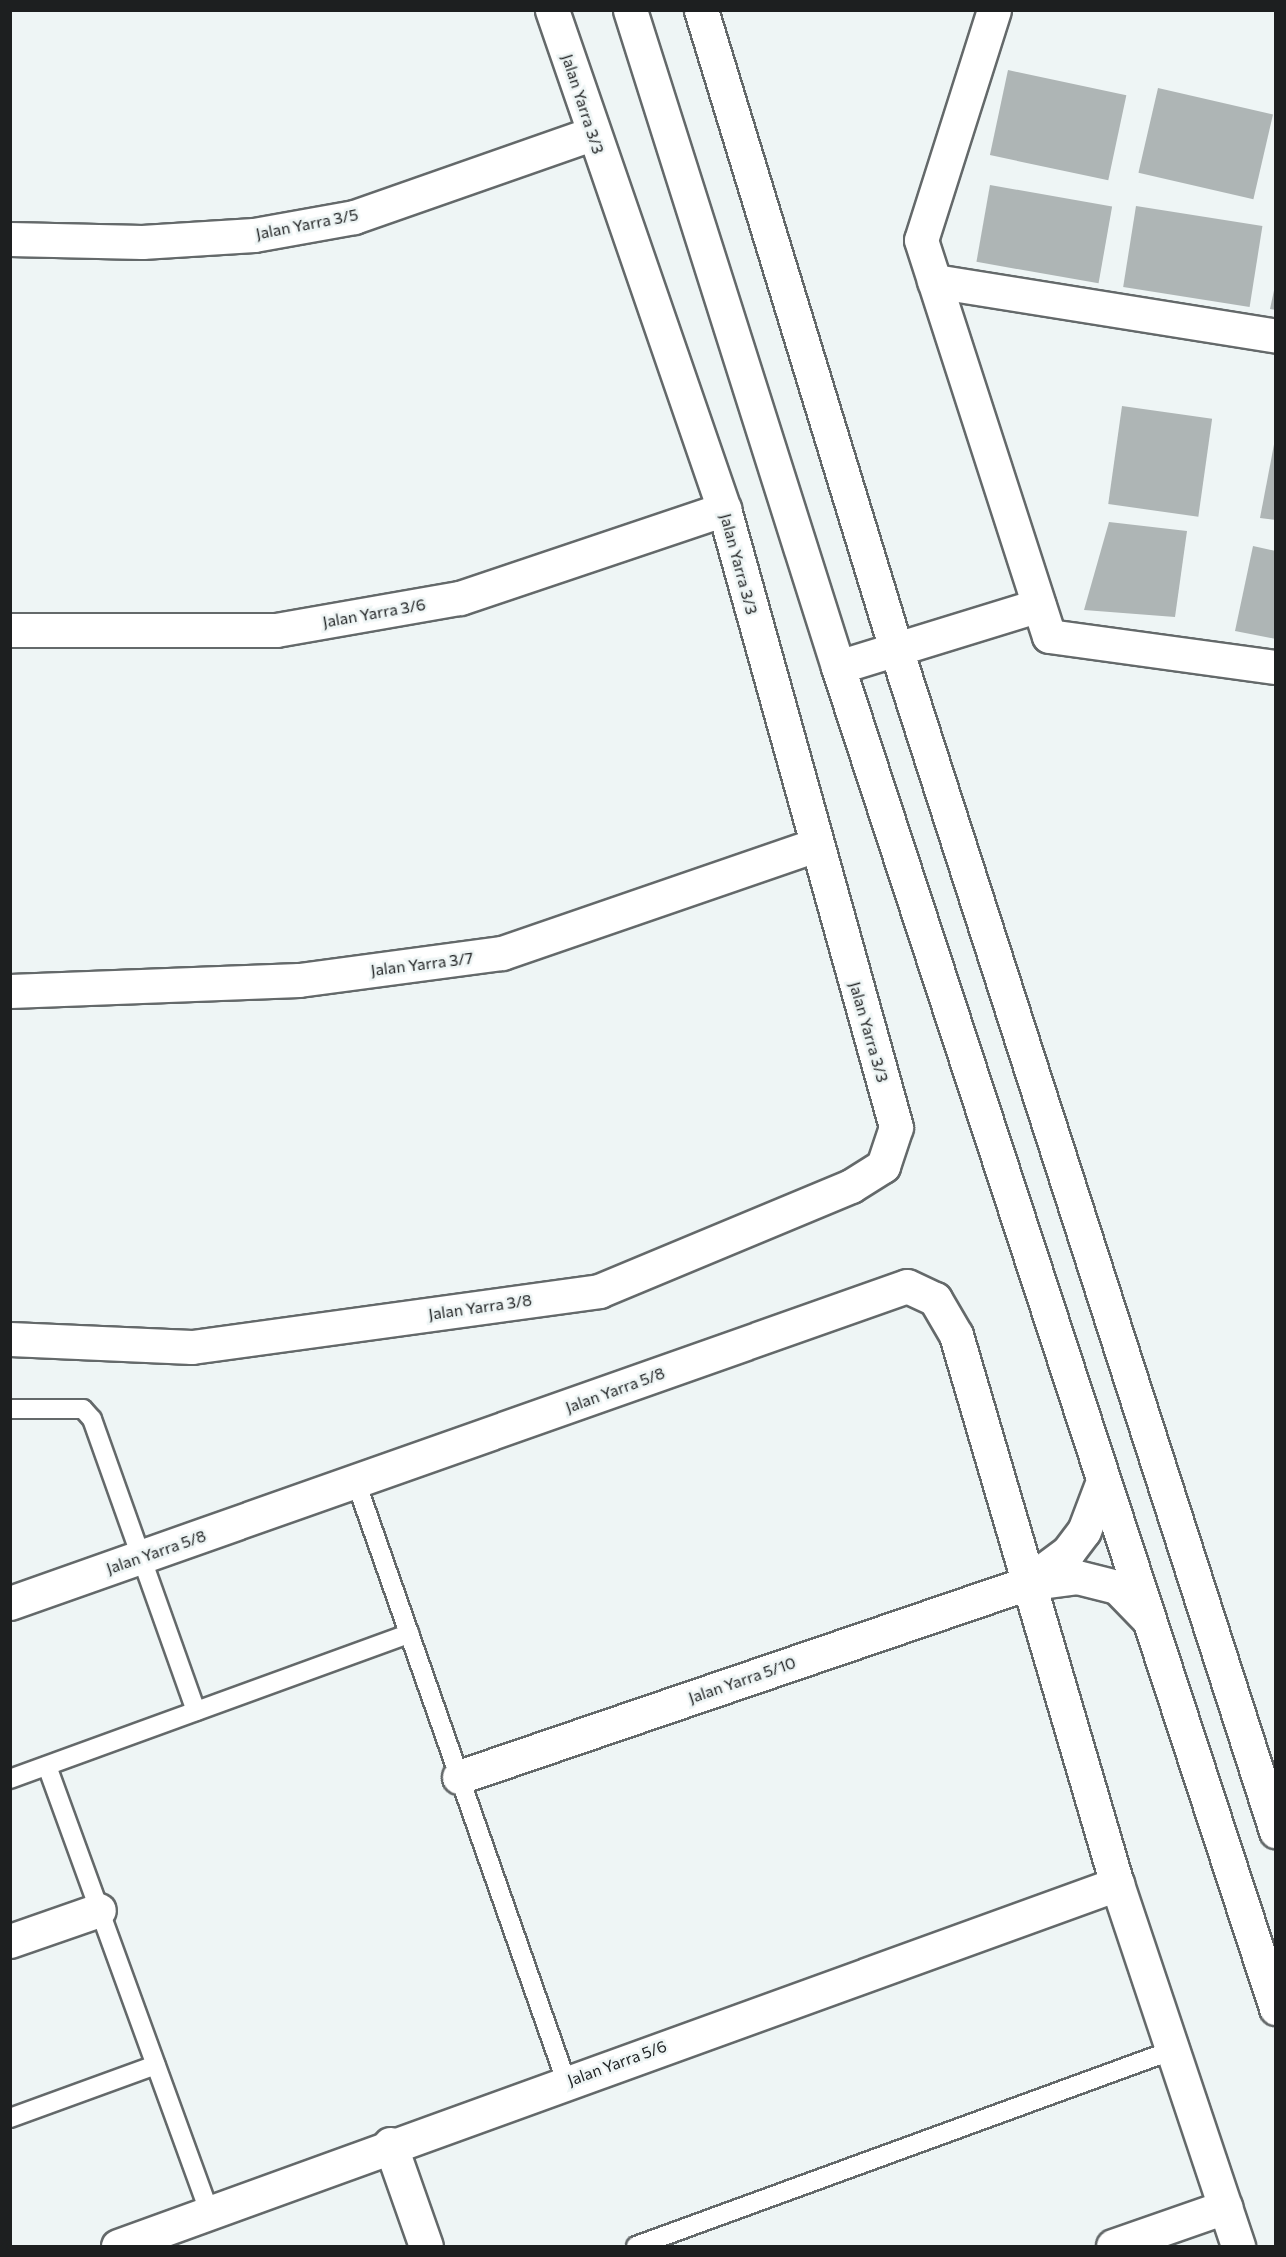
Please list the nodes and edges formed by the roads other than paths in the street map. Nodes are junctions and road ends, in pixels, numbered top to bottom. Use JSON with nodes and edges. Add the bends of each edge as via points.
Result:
{"nodes":[{"id":1,"x":552,"y":10,"type":"edge"},
{"id":2,"x":630,"y":10,"type":"edge"},
{"id":3,"x":701,"y":10,"type":"edge"},
{"id":4,"x":994,"y":10,"type":"edge"},
{"id":5,"x":591,"y":134,"type":"junction"},
{"id":6,"x":10,"y":239,"type":"edge"},
{"id":7,"x":934,"y":281,"type":"junction"},
{"id":8,"x":1275,"y":336,"type":"edge"},
{"id":9,"x":724,"y":509,"type":"junction"},
{"id":10,"x":1039,"y":605,"type":"junction"},
{"id":11,"x":10,"y":630,"type":"edge"},
{"id":12,"x":896,"y":649,"type":"junction"},
{"id":13,"x":838,"y":667,"type":"junction"},
{"id":14,"x":1275,"y":667,"type":"edge"},
{"id":15,"x":815,"y":845,"type":"junction"},
{"id":16,"x":10,"y":991,"type":"edge"},
{"id":17,"x":896,"y":1127,"type":"joint"},
{"id":18,"x":10,"y":1339,"type":"edge"},
{"id":19,"x":10,"y":1409,"type":"edge"},
{"id":20,"x":1103,"y":1480,"type":"junction"},
{"id":21,"x":356,"y":1482,"type":"junction"},
{"id":22,"x":141,"y":1557,"type":"junction"},
{"id":23,"x":1025,"y":1584,"type":"junction"},
{"id":24,"x":10,"y":1603,"type":"edge"},
{"id":25,"x":1149,"y":1620,"type":"junction"},
{"id":26,"x":409,"y":1634,"type":"junction"},
{"id":27,"x":196,"y":1711,"type":"junction"},
{"id":28,"x":47,"y":1766,"type":"junction"},
{"id":29,"x":459,"y":1777,"type":"junction"},
{"id":30,"x":10,"y":1779,"type":"edge"},
{"id":31,"x":1275,"y":1831,"type":"edge"},
{"id":32,"x":1117,"y":1884,"type":"junction"},
{"id":33,"x":99,"y":1910,"type":"junction"},
{"id":34,"x":10,"y":1941,"type":"edge"},
{"id":35,"x":1275,"y":2008,"type":"edge"},
{"id":36,"x":1173,"y":2050,"type":"junction"},
{"id":37,"x":156,"y":2065,"type":"junction"},
{"id":38,"x":566,"y":2081,"type":"junction"},
{"id":39,"x":10,"y":2118,"type":"edge"},
{"id":40,"x":390,"y":2144,"type":"junction"},
{"id":41,"x":1225,"y":2207,"type":"junction"},
{"id":42,"x":209,"y":2212,"type":"junction"},
{"id":43,"x":118,"y":2247,"type":"edge"},
{"id":44,"x":426,"y":2247,"type":"edge"},
{"id":45,"x":636,"y":2247,"type":"edge"},
{"id":46,"x":1113,"y":2247,"type":"edge"},
{"id":47,"x":1238,"y":2247,"type":"edge"}],
"edges":[{"from":1,"to":5,"type":"street","name":"Jalan Yarra 3/3"},
{"from":2,"to":13,"type":"street"},
{"from":3,"to":12,"type":"street"},
{"from":4,"to":7,"type":"street","via":[[921,240]]},
{"from":5,"to":6,"type":"street","name":"Jalan Yarra 3/5","via":[[354,217],[254,235],[153,241]]},
{"from":5,"to":9,"type":"street","name":"Jalan Yarra 3/3","via":[[658,305]]},
{"from":7,"to":8,"type":"street"},
{"from":7,"to":10,"type":"street"},
{"from":9,"to":11,"type":"street","name":"Jalan Yarra 3/6","via":[[460,597],[276,630]]},
{"from":9,"to":15,"type":"street","name":"Jalan Yarra 3/3"},
{"from":10,"to":12,"type":"street"},
{"from":10,"to":14,"type":"street","via":[[1049,636]]},
{"from":12,"to":13,"type":"street"},
{"from":12,"to":31,"type":"street"},
{"from":13,"to":20,"type":"street"},
{"from":15,"to":16,"type":"street","name":"Jalan Yarra 3/7","via":[[502,953],[299,980]]},
{"from":15,"to":17,"type":"street","name":"Jalan Yarra 3/3"},
{"from":17,"to":18,"type":"street","name":"Jalan Yarra 3/8","via":[[883,1166],[851,1186],[599,1291],[192,1347]]},
{"from":19,"to":22,"type":"lane","via":[[83,1409],[92,1419]]},
{"from":20,"to":23,"type":"street","name":"Jalan Yarra 5/10","via":[[1084,1531],[1068,1552]]},
{"from":20,"to":25,"type":"street"},
{"from":21,"to":22,"type":"street","name":"Jalan Yarra 5/8"},
{"from":21,"to":23,"type":"street","name":"Jalan Yarra 5/8","via":[[907,1286],[935,1299],[956,1335]]},
{"from":21,"to":26,"type":"lane"},
{"from":22,"to":24,"type":"street","name":"Jalan Yarra 5/8"},
{"from":22,"to":27,"type":"lane"},
{"from":23,"to":25,"type":"street","name":"Jalan Yarra 5/10","via":[[1077,1577],[1118,1587]]},
{"from":23,"to":29,"type":"street","name":"Jalan Yarra 5/10"},
{"from":23,"to":32,"type":"street","name":"Jalan Yarra 5/8"},
{"from":25,"to":35,"type":"street"},
{"from":26,"to":27,"type":"lane"},
{"from":26,"to":29,"type":"lane"},
{"from":27,"to":28,"type":"lane"},
{"from":28,"to":30,"type":"lane"},
{"from":28,"to":33,"type":"lane"},
{"from":29,"to":38,"type":"lane"},
{"from":32,"to":36,"type":"street","name":"Jalan Yarra 5/8"},
{"from":32,"to":38,"type":"street","name":"Jalan Yarra 5/6"},
{"from":33,"to":34,"type":"street"},
{"from":33,"to":37,"type":"lane"},
{"from":36,"to":41,"type":"street","name":"Jalan Yarra 5/8"},
{"from":36,"to":45,"type":"lane"},
{"from":37,"to":39,"type":"lane"},
{"from":37,"to":42,"type":"lane"},
{"from":38,"to":40,"type":"street","name":"Jalan Yarra 5/6"},
{"from":40,"to":42,"type":"street","name":"Jalan Yarra 5/6"},
{"from":40,"to":44,"type":"street"},
{"from":41,"to":46,"type":"street"},
{"from":41,"to":47,"type":"street","name":"Jalan Yarra 5/8"},
{"from":42,"to":43,"type":"street","name":"Jalan Yarra 5/6"}]}
